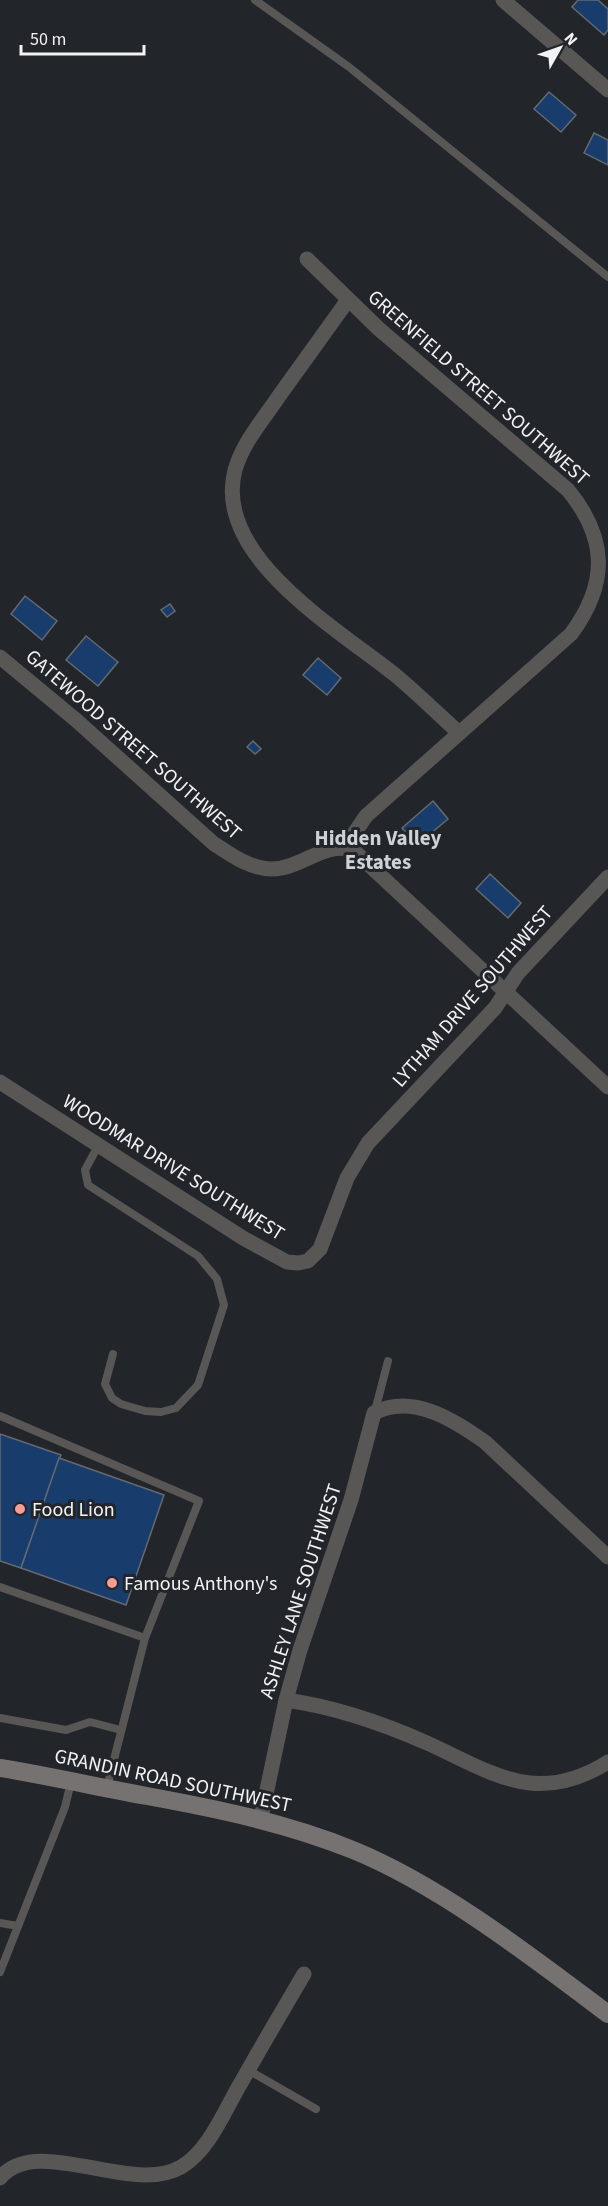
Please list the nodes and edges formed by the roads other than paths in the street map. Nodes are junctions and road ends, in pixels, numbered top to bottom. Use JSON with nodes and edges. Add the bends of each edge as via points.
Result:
{"nodes":[{"id":1,"x":255,"y":0,"type":"edge"},
{"id":2,"x":503,"y":0,"type":"edge"},
{"id":3,"x":608,"y":90,"type":"edge"},
{"id":4,"x":307,"y":259,"type":"dead end"},
{"id":5,"x":608,"y":277,"type":"edge"},
{"id":6,"x":348,"y":300,"type":"junction"},
{"id":7,"x":0,"y":657,"type":"edge"},
{"id":8,"x":458,"y":732,"type":"junction"},
{"id":9,"x":345,"y":847,"type":"junction"},
{"id":10,"x":608,"y":877,"type":"edge"},
{"id":11,"x":506,"y":992,"type":"junction"},
{"id":12,"x":0,"y":1082,"type":"edge"},
{"id":13,"x":608,"y":1087,"type":"edge"},
{"id":14,"x":98,"y":1146,"type":"junction"},
{"id":15,"x":336,"y":1208,"type":"joint"},
{"id":16,"x":113,"y":1354,"type":"dead end"},
{"id":17,"x":388,"y":1361,"type":"dead end"},
{"id":18,"x":374,"y":1413,"type":"junction"},
{"id":19,"x":0,"y":1416,"type":"edge"},
{"id":20,"x":608,"y":1557,"type":"edge"},
{"id":21,"x":0,"y":1587,"type":"edge"},
{"id":22,"x":145,"y":1638,"type":"junction"},
{"id":23,"x":286,"y":1700,"type":"junction"},
{"id":24,"x":0,"y":1718,"type":"edge"},
{"id":25,"x":121,"y":1730,"type":"junction"},
{"id":26,"x":608,"y":1762,"type":"edge"},
{"id":27,"x":0,"y":1768,"type":"edge"},
{"id":28,"x":71,"y":1779,"type":"junction"},
{"id":29,"x":107,"y":1787,"type":"junction"},
{"id":30,"x":261,"y":1818,"type":"junction"},
{"id":31,"x":0,"y":1923,"type":"edge"},
{"id":32,"x":18,"y":1926,"type":"junction"},
{"id":33,"x":0,"y":1972,"type":"edge"},
{"id":34,"x":304,"y":1974,"type":"dead end"},
{"id":35,"x":608,"y":2014,"type":"edge"},
{"id":36,"x":248,"y":2070,"type":"junction"},
{"id":37,"x":316,"y":2109,"type":"dead end"},
{"id":38,"x":0,"y":2178,"type":"edge"}],
"edges":[{"from":1,"to":5,"type":"lane","via":[[349,67]]},
{"from":2,"to":3,"type":"street"},
{"from":4,"to":6,"type":"street","name":"GREENFIELD STREET SOUTHWEST"},
{"from":6,"to":8,"type":"street","via":[[249,440],[235,471],[234,507],[239,526],[254,552],[286,590],[397,676]]},
{"from":6,"to":8,"type":"street","name":"GREENFIELD STREET SOUTHWEST","via":[[568,490],[584,508],[600,544],[600,584],[584,619]]},
{"from":7,"to":9,"type":"street","name":"GATEWOOD STREET SOUTHWEST","via":[[234,858],[254,866],[279,869]]},
{"from":8,"to":9,"type":"street","name":"GREENFIELD STREET SOUTHWEST","via":[[366,816]]},
{"from":9,"to":11,"type":"street","via":[[357,853]]},
{"from":10,"to":11,"type":"street","name":"LYTHAM DRIVE SOUTHWEST","via":[[518,973]]},
{"from":11,"to":13,"type":"street"},
{"from":11,"to":15,"type":"street","name":"LYTHAM DRIVE SOUTHWEST","via":[[368,1143],[347,1178]]},
{"from":12,"to":14,"type":"street","name":"WOODMAR DRIVE SOUTHWEST"},
{"from":14,"to":15,"type":"street","name":"WOODMAR DRIVE SOUTHWEST","via":[[287,1262],[298,1263],[316,1254]]},
{"from":14,"to":16,"type":"lane","via":[[85,1170],[88,1185],[198,1256],[217,1279],[224,1305],[198,1385],[176,1408],[145,1411],[112,1398],[105,1384]]},
{"from":17,"to":18,"type":"lane"},
{"from":18,"to":20,"type":"street","via":[[398,1405],[419,1408],[466,1428]]},
{"from":18,"to":23,"type":"street","name":"ASHLEY LANE SOUTHWEST","via":[[351,1500]]},
{"from":19,"to":22,"type":"lane","via":[[199,1501]]},
{"from":21,"to":22,"type":"lane"},
{"from":22,"to":25,"type":"lane"},
{"from":23,"to":26,"type":"street","via":[[340,1710],[524,1782],[573,1779]]},
{"from":23,"to":30,"type":"street","name":"ASHLEY LANE SOUTHWEST"},
{"from":24,"to":25,"type":"lane","via":[[66,1730],[90,1722]]},
{"from":25,"to":29,"type":"lane"},
{"from":27,"to":28,"type":"street","name":"GRANDIN ROAD SOUTHWEST"},
{"from":28,"to":29,"type":"street","name":"GRANDIN ROAD SOUTHWEST"},
{"from":28,"to":32,"type":"lane","via":[[65,1807]]},
{"from":29,"to":30,"type":"street","name":"GRANDIN ROAD SOUTHWEST"},
{"from":30,"to":35,"type":"street","name":"GRANDIN ROAD SOUTHWEST","via":[[354,1850],[422,1886]]},
{"from":31,"to":32,"type":"lane"},
{"from":32,"to":33,"type":"lane"},
{"from":34,"to":36,"type":"street"},
{"from":36,"to":37,"type":"lane"},
{"from":36,"to":38,"type":"street","via":[[208,2140],[194,2157],[168,2172],[145,2175],[40,2161],[8,2169]]}]}
